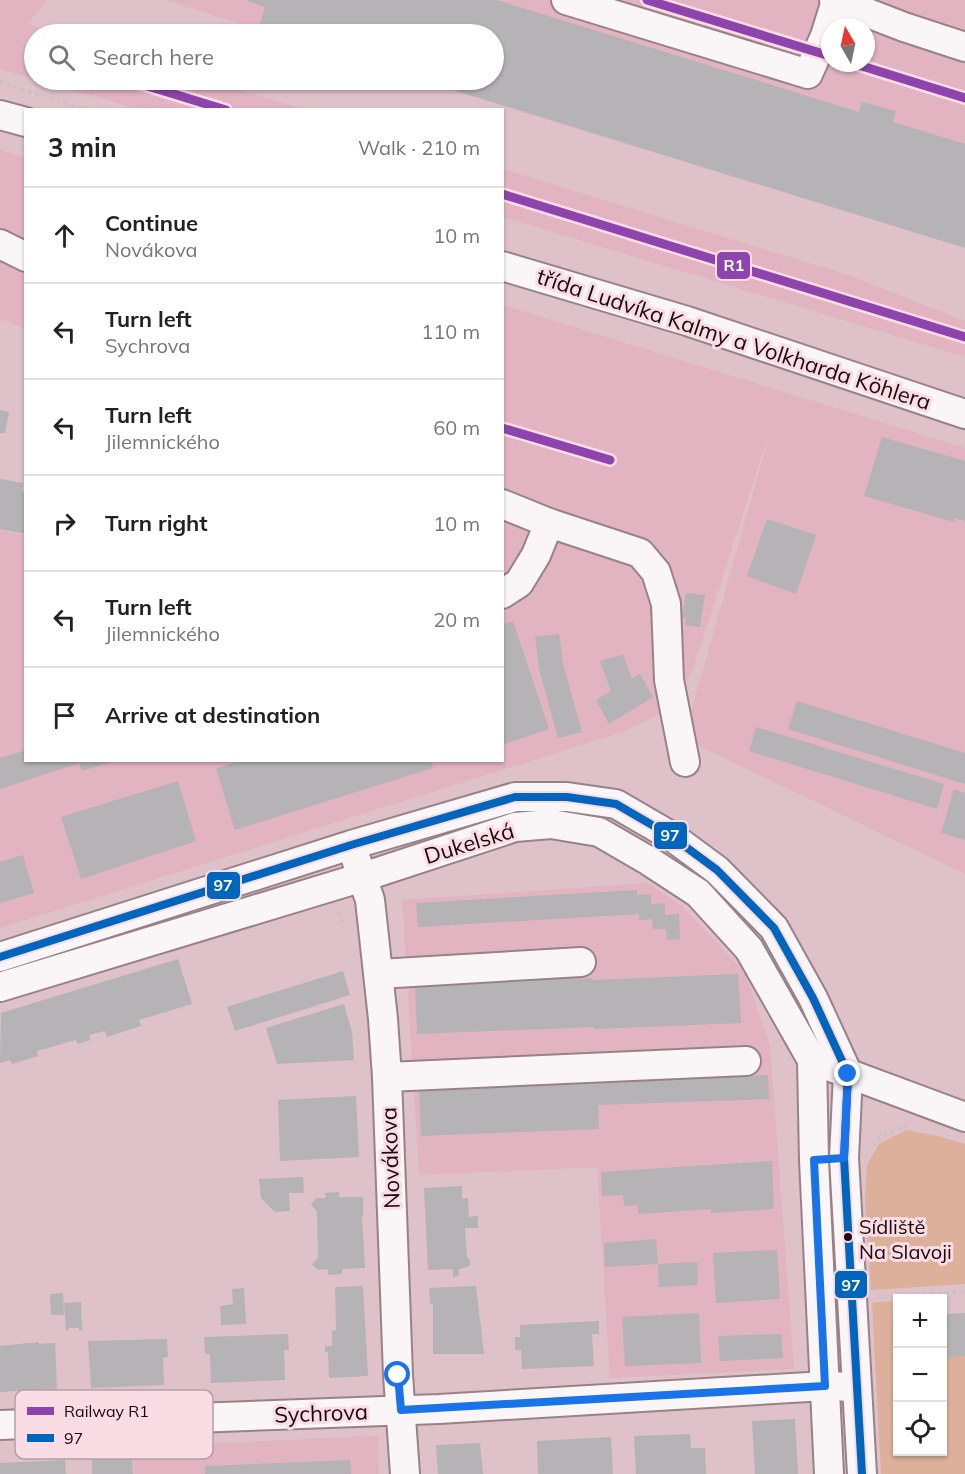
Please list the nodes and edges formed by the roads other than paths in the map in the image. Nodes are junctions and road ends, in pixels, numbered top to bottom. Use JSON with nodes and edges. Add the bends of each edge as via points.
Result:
{"nodes":[{"id":1,"x":566,"y":0,"type":"edge"},
{"id":2,"x":835,"y":0,"type":"edge"},
{"id":3,"x":965,"y":47,"type":"edge"},
{"id":4,"x":0,"y":115,"type":"edge"},
{"id":5,"x":24,"y":121,"type":"edge"},
{"id":6,"x":0,"y":244,"type":"edge"},
{"id":7,"x":24,"y":256,"type":"edge"},
{"id":8,"x":504,"y":267,"type":"edge"},
{"id":9,"x":965,"y":414,"type":"edge"},
{"id":10,"x":504,"y":505,"type":"edge"},
{"id":11,"x":549,"y":523,"type":"junction"},
{"id":12,"x":504,"y":593,"type":"edge"},
{"id":13,"x":685,"y":762,"type":"dead end"},
{"id":14,"x":351,"y":845,"type":"junction"},
{"id":15,"x":363,"y":877,"type":"junction"},
{"id":16,"x":0,"y":957,"type":"edge"},
{"id":17,"x":580,"y":962,"type":"dead end"},
{"id":18,"x":379,"y":974,"type":"junction"},
{"id":19,"x":0,"y":987,"type":"edge"},
{"id":20,"x":812,"y":1060,"type":"junction"},
{"id":21,"x":746,"y":1061,"type":"dead end"},
{"id":22,"x":848,"y":1074,"type":"junction"},
{"id":23,"x":387,"y":1077,"type":"junction"},
{"id":24,"x":965,"y":1116,"type":"edge"},
{"id":25,"x":825,"y":1386,"type":"junction"},
{"id":26,"x":857,"y":1387,"type":"junction"},
{"id":27,"x":401,"y":1410,"type":"junction"},
{"id":28,"x":213,"y":1417,"type":"edge"},
{"id":29,"x":15,"y":1424,"type":"edge"},
{"id":30,"x":0,"y":1425,"type":"edge"},
{"id":31,"x":405,"y":1474,"type":"edge"},
{"id":32,"x":829,"y":1474,"type":"edge"},
{"id":33,"x":862,"y":1474,"type":"edge"}],
"edges":[{"from":1,"to":2,"type":"street","via":[[808,74]]},
{"from":2,"to":3,"type":"street"},
{"from":4,"to":5,"type":"street"},
{"from":6,"to":7,"type":"street"},
{"from":8,"to":9,"type":"street","name":"třída Ludvíka Kalmy a Volkharda Köhlera","via":[[687,321]]},
{"from":10,"to":11,"type":"street"},
{"from":11,"to":12,"type":"street","via":[[519,583]]},
{"from":11,"to":13,"type":"street","via":[[640,553],[656,572],[666,604],[669,680]]},
{"from":14,"to":15,"type":"street","name":"Novákova"},
{"from":14,"to":16,"type":"street","name":"Dukelská"},
{"from":14,"to":22,"type":"street","name":"Dukelská","via":[[515,797],[567,797],[616,804],[671,836],[717,870],[774,928],[813,998]]},
{"from":15,"to":18,"type":"street","name":"Novákova","via":[[370,900]]},
{"from":15,"to":19,"type":"street","name":"Dukelská"},
{"from":15,"to":20,"type":"street","name":"Dukelská","via":[[515,827],[551,824],[599,832],[698,893],[749,949]]},
{"from":17,"to":18,"type":"street"},
{"from":18,"to":23,"type":"street","name":"Novákova"},
{"from":20,"to":22,"type":"street"},
{"from":20,"to":25,"type":"street"},
{"from":21,"to":23,"type":"street"},
{"from":22,"to":24,"type":"street"},
{"from":22,"to":26,"type":"street","via":[[844,1158]]},
{"from":23,"to":27,"type":"street","name":"Novákova"},
{"from":25,"to":26,"type":"street","name":"Sychrova"},
{"from":25,"to":27,"type":"street","name":"Sychrova"},
{"from":25,"to":32,"type":"street"},
{"from":26,"to":33,"type":"street"},
{"from":27,"to":28,"type":"street","name":"Sychrova"},
{"from":27,"to":31,"type":"street","name":"Novákova"},
{"from":29,"to":30,"type":"street","name":"Sychrova"}]}
